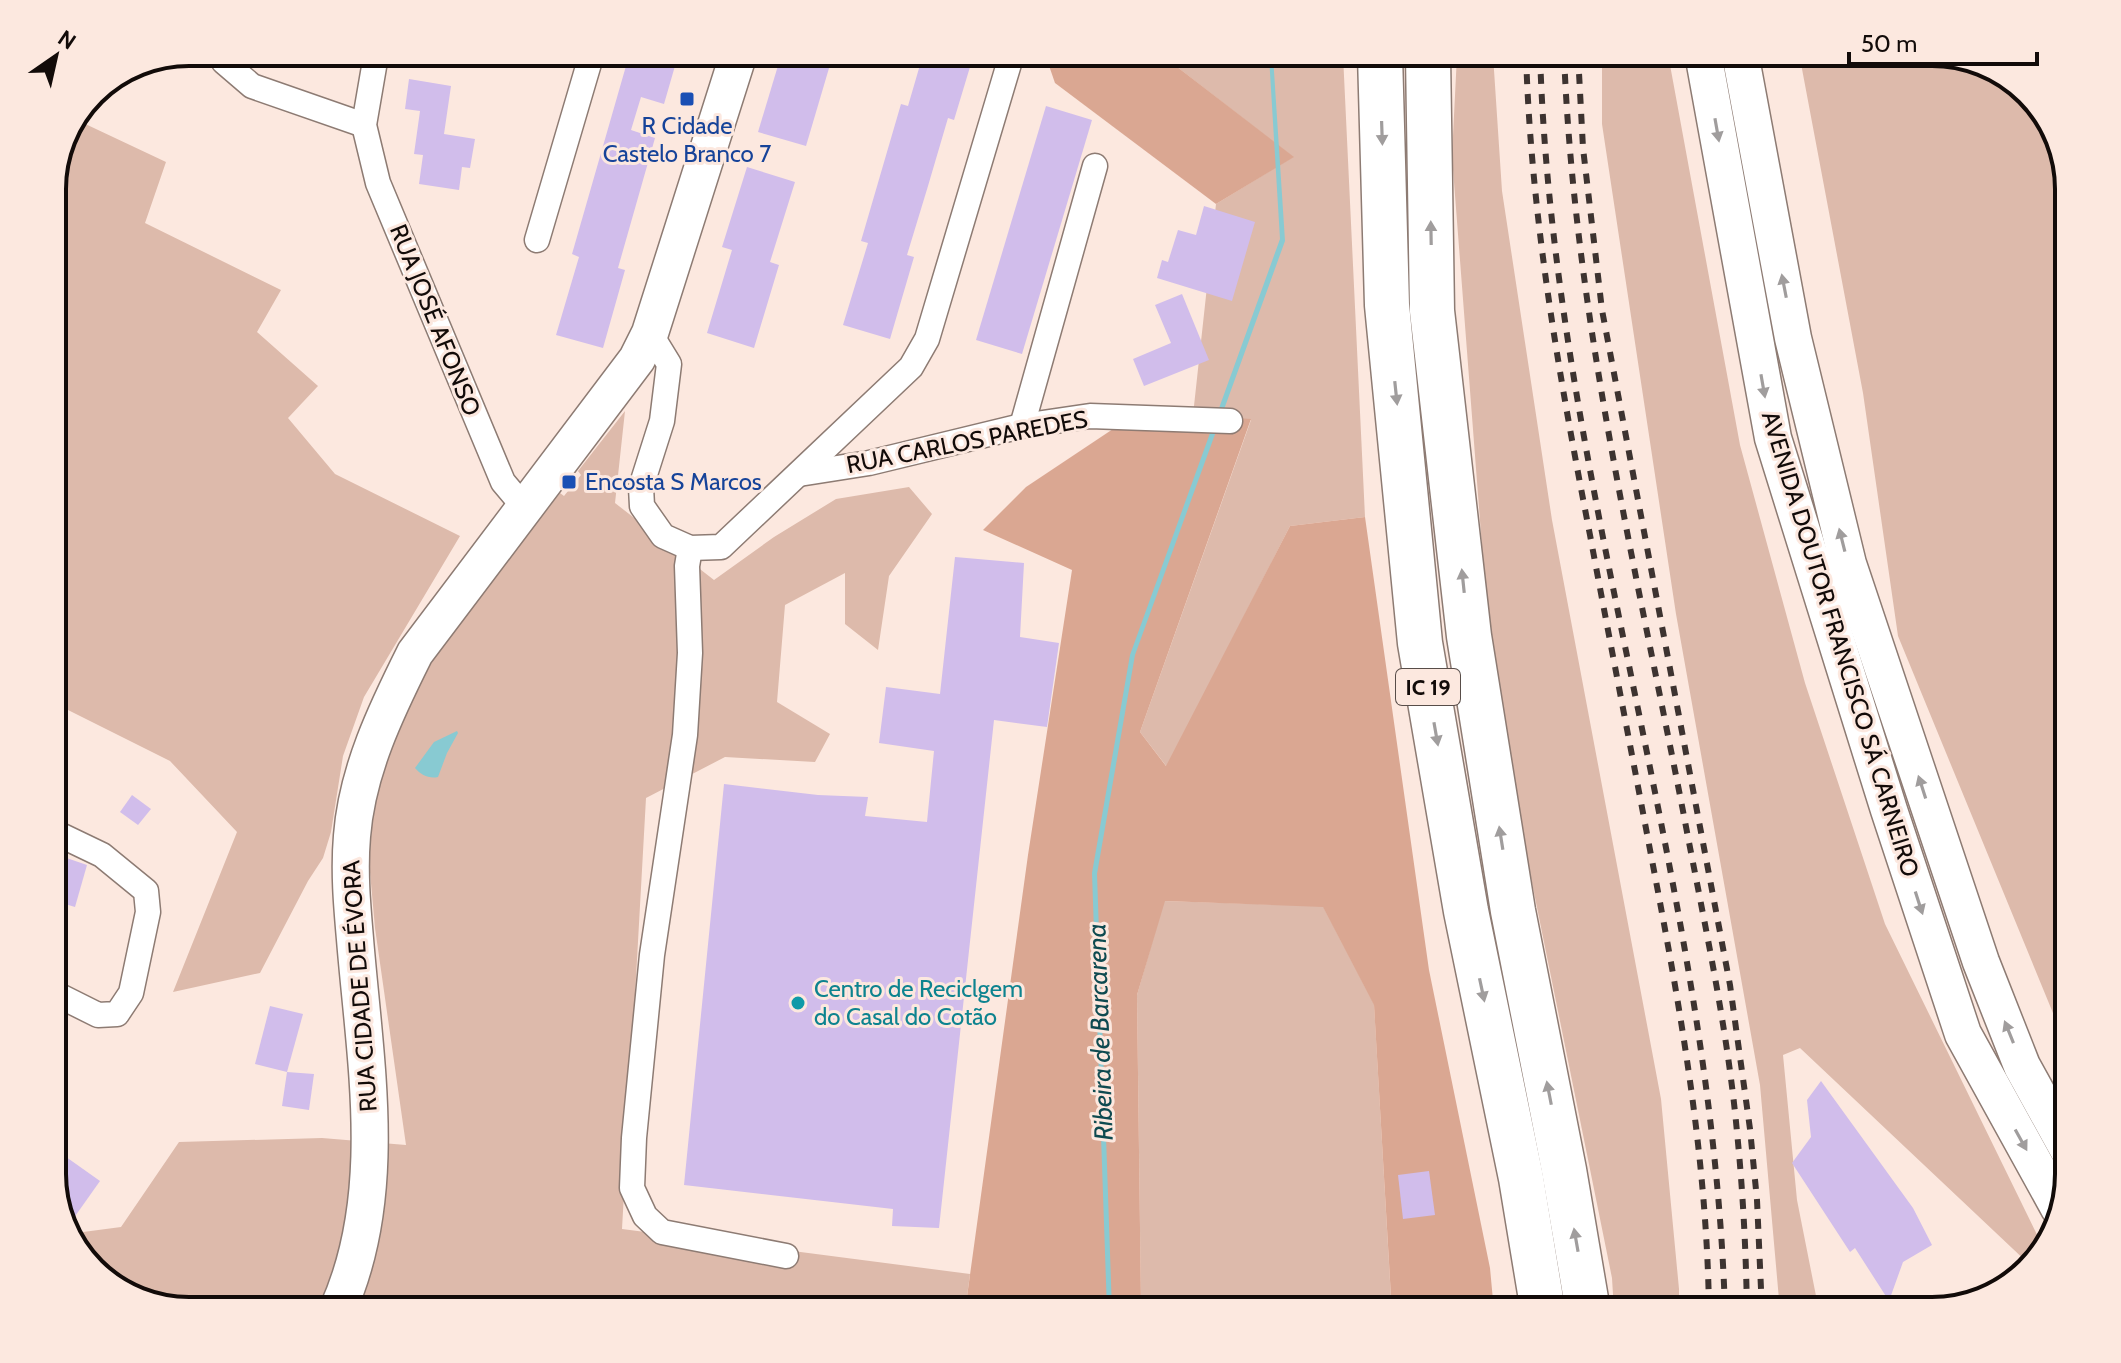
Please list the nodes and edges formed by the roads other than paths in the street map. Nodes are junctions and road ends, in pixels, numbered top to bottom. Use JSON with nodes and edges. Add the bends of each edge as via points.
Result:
{"nodes":[{"id":1,"x":229,"y":66,"type":"edge"},
{"id":2,"x":374,"y":66,"type":"edge"},
{"id":3,"x":588,"y":66,"type":"edge"},
{"id":4,"x":735,"y":66,"type":"edge"},
{"id":5,"x":1008,"y":66,"type":"edge"},
{"id":6,"x":1380,"y":66,"type":"edge"},
{"id":7,"x":1428,"y":66,"type":"edge"},
{"id":8,"x":1705,"y":66,"type":"edge"},
{"id":9,"x":1742,"y":66,"type":"edge"},
{"id":10,"x":364,"y":125,"type":"junction"},
{"id":11,"x":1095,"y":166,"type":"dead end"},
{"id":12,"x":537,"y":240,"type":"dead end"},
{"id":13,"x":644,"y":346,"type":"junction"},
{"id":14,"x":1230,"y":421,"type":"dead end"},
{"id":15,"x":1022,"y":426,"type":"junction"},
{"id":16,"x":799,"y":474,"type":"junction"},
{"id":17,"x":524,"y":507,"type":"junction"},
{"id":18,"x":688,"y":557,"type":"junction"},
{"id":19,"x":66,"y":838,"type":"edge"},
{"id":20,"x":66,"y":999,"type":"edge"},
{"id":21,"x":2055,"y":1126,"type":"edge"},
{"id":22,"x":2053,"y":1197,"type":"edge"},
{"id":23,"x":786,"y":1256,"type":"dead end"},
{"id":24,"x":343,"y":1297,"type":"edge"},
{"id":25,"x":1541,"y":1297,"type":"edge"},
{"id":26,"x":1586,"y":1297,"type":"edge"}],
"edges":[{"from":1,"to":10,"type":"street","via":[[252,86]]},
{"from":2,"to":10,"type":"street"},
{"from":3,"to":12,"type":"street"},
{"from":4,"to":13,"type":"main road","name":"RUA CIDADE DE ÉVORA"},
{"from":5,"to":16,"type":"street","via":[[927,339],[911,367]]},
{"from":6,"to":25,"type":"highway","number":"IC 19","one_way":true,"via":[[1387,305],[1420,643]]},
{"from":26,"to":7,"type":"highway","number":"IC 19","one_way":true,"via":[[1513,911],[1469,636],[1432,311]]},
{"from":8,"to":22,"type":"main road","name":"AVENIDA DOUTOR FRANCISCO SÁ CARNEIRO","one_way":true,"via":[[1773,438],[1963,1034]]},
{"from":21,"to":9,"type":"main road","name":"AVENIDA DOUTOR FRANCISCO SÁ CARNEIRO","one_way":true,"via":[[2022,1066],[1981,962],[1848,564],[1793,338]]},
{"from":10,"to":17,"type":"street","name":"RUA JOSÉ AFONSO","via":[[378,183],[479,426],[503,482]]},
{"from":11,"to":15,"type":"street"},
{"from":13,"to":17,"type":"main road","name":"RUA CIDADE DE ÉVORA"},
{"from":13,"to":18,"type":"street","via":[[669,364],[662,421],[641,487],[642,506],[663,536]]},
{"from":14,"to":15,"type":"street","name":"RUA CARLOS PAREDES","via":[[1090,416]]},
{"from":15,"to":16,"type":"street","name":"RUA CARLOS PAREDES"},
{"from":16,"to":18,"type":"street","via":[[721,547]]},
{"from":17,"to":24,"type":"main road","name":"RUA CIDADE DE ÉVORA","via":[[415,653],[360,781],[351,880],[370,1180],[359,1249]]},
{"from":18,"to":23,"type":"street","via":[[685,735],[652,955],[632,1188],[645,1216],[662,1232]]},
{"from":19,"to":20,"type":"street","via":[[102,855],[146,891],[148,912],[131,993],[117,1014],[98,1015]]}]}
